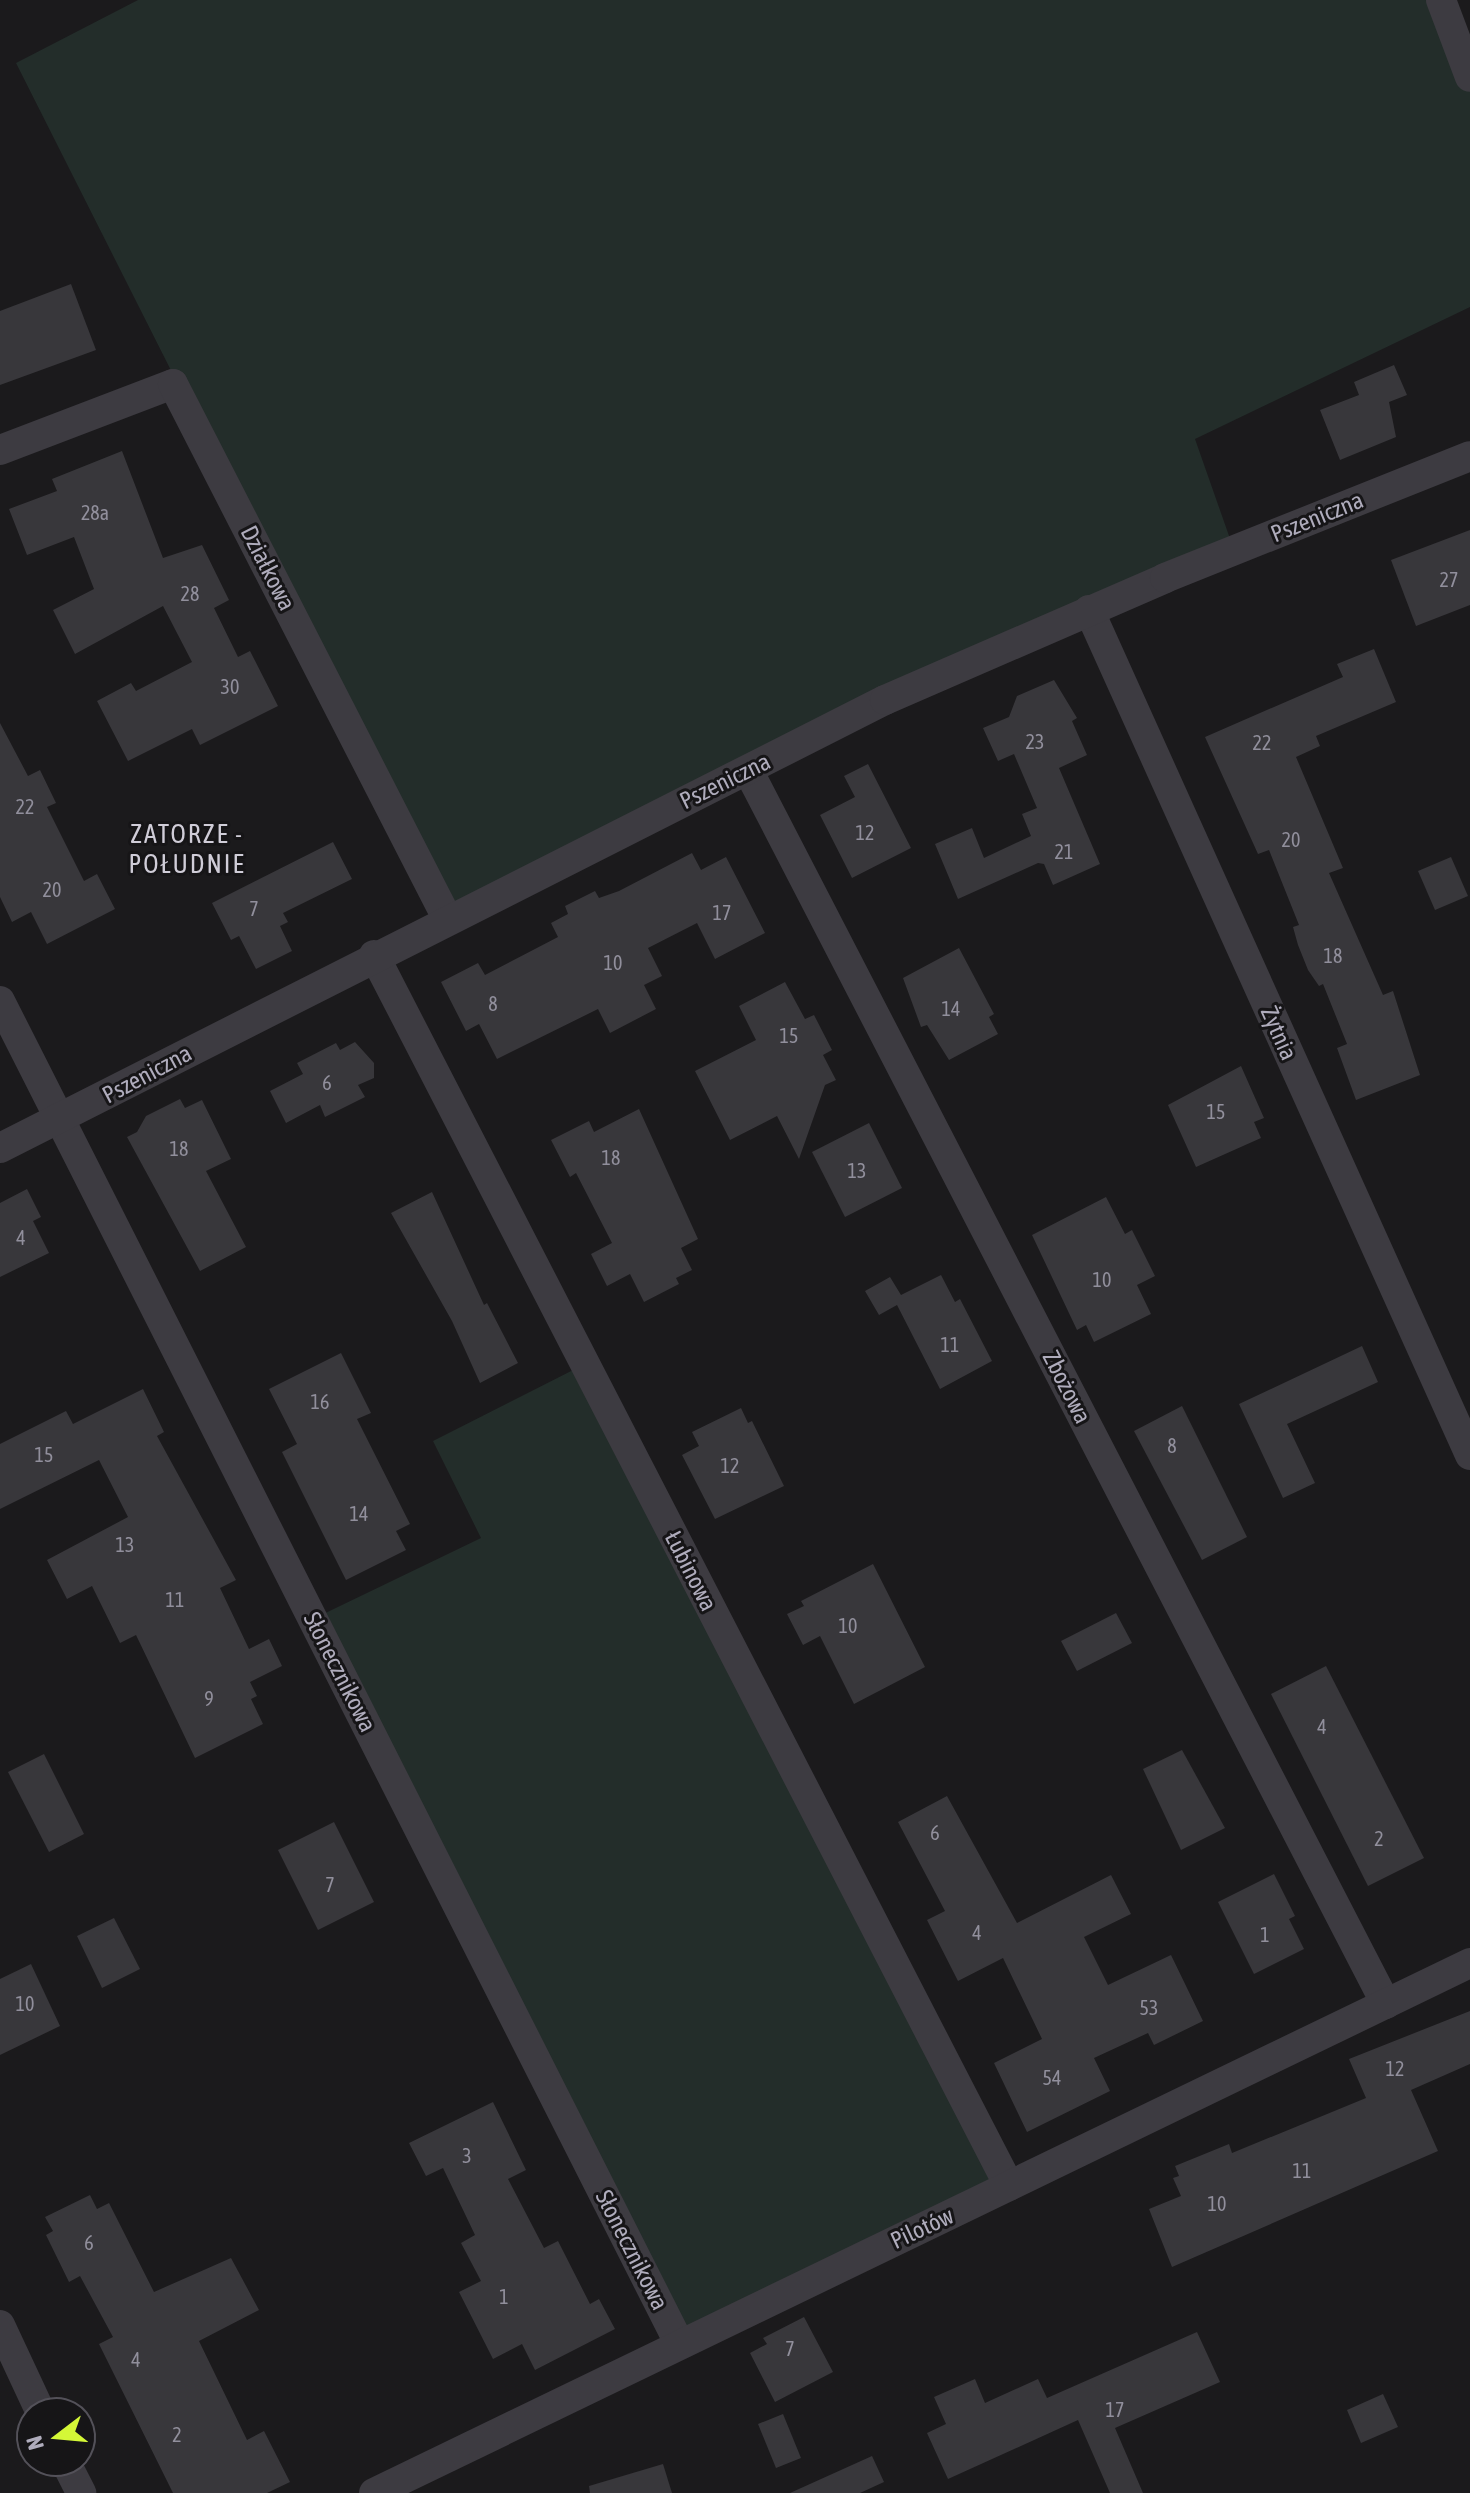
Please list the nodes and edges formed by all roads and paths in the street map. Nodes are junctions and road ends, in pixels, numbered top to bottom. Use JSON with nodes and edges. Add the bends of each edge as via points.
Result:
{"nodes":[{"id":1,"x":1441,"y":0,"type":"edge"},
{"id":2,"x":1470,"y":77,"type":"edge"},
{"id":3,"x":0,"y":450,"type":"edge"},
{"id":4,"x":1470,"y":456,"type":"edge"},
{"id":5,"x":1089,"y":610,"type":"junction"},
{"id":6,"x":748,"y":770,"type":"junction"},
{"id":7,"x":447,"y":918,"type":"junction"},
{"id":8,"x":374,"y":955,"type":"junction"},
{"id":9,"x":0,"y":1001,"type":"edge"},
{"id":10,"x":61,"y":1120,"type":"junction"},
{"id":11,"x":0,"y":1148,"type":"edge"},
{"id":12,"x":1470,"y":1455,"type":"edge"},
{"id":13,"x":1470,"y":1963,"type":"edge"},
{"id":14,"x":1386,"y":2004,"type":"junction"},
{"id":15,"x":1009,"y":2186,"type":"junction"},
{"id":16,"x":0,"y":2325,"type":"edge"},
{"id":17,"x":679,"y":2343,"type":"junction"},
{"id":18,"x":34,"y":2397,"type":"edge"},
{"id":19,"x":374,"y":2493,"type":"edge"}],
"edges":[{"from":1,"to":2,"type":"street"},
{"from":3,"to":7,"type":"street","name":"Działkowa","via":[[173,384]]},
{"from":4,"to":5,"type":"street","name":"Pszeniczna"},
{"from":5,"to":6,"type":"street","name":"Pszeniczna","via":[[885,700]]},
{"from":5,"to":12,"type":"street","name":"Żytnia"},
{"from":6,"to":7,"type":"street","name":"Pszeniczna"},
{"from":6,"to":14,"type":"street","name":"Zbożowa"},
{"from":7,"to":8,"type":"street","name":"Pszeniczna"},
{"from":8,"to":10,"type":"street","name":"Pszeniczna"},
{"from":8,"to":15,"type":"street","name":"Łubinowa"},
{"from":9,"to":10,"type":"street","name":"Słonecznikowa"},
{"from":10,"to":11,"type":"street","name":"Pszeniczna"},
{"from":10,"to":17,"type":"street","name":"Słonecznikowa"},
{"from":13,"to":14,"type":"street","name":"Pilotów"},
{"from":14,"to":15,"type":"street","name":"Pilotów"},
{"from":15,"to":17,"type":"street","name":"Pilotów"},
{"from":16,"to":18,"type":"street"},
{"from":17,"to":19,"type":"street","name":"Pilotów"}]}
